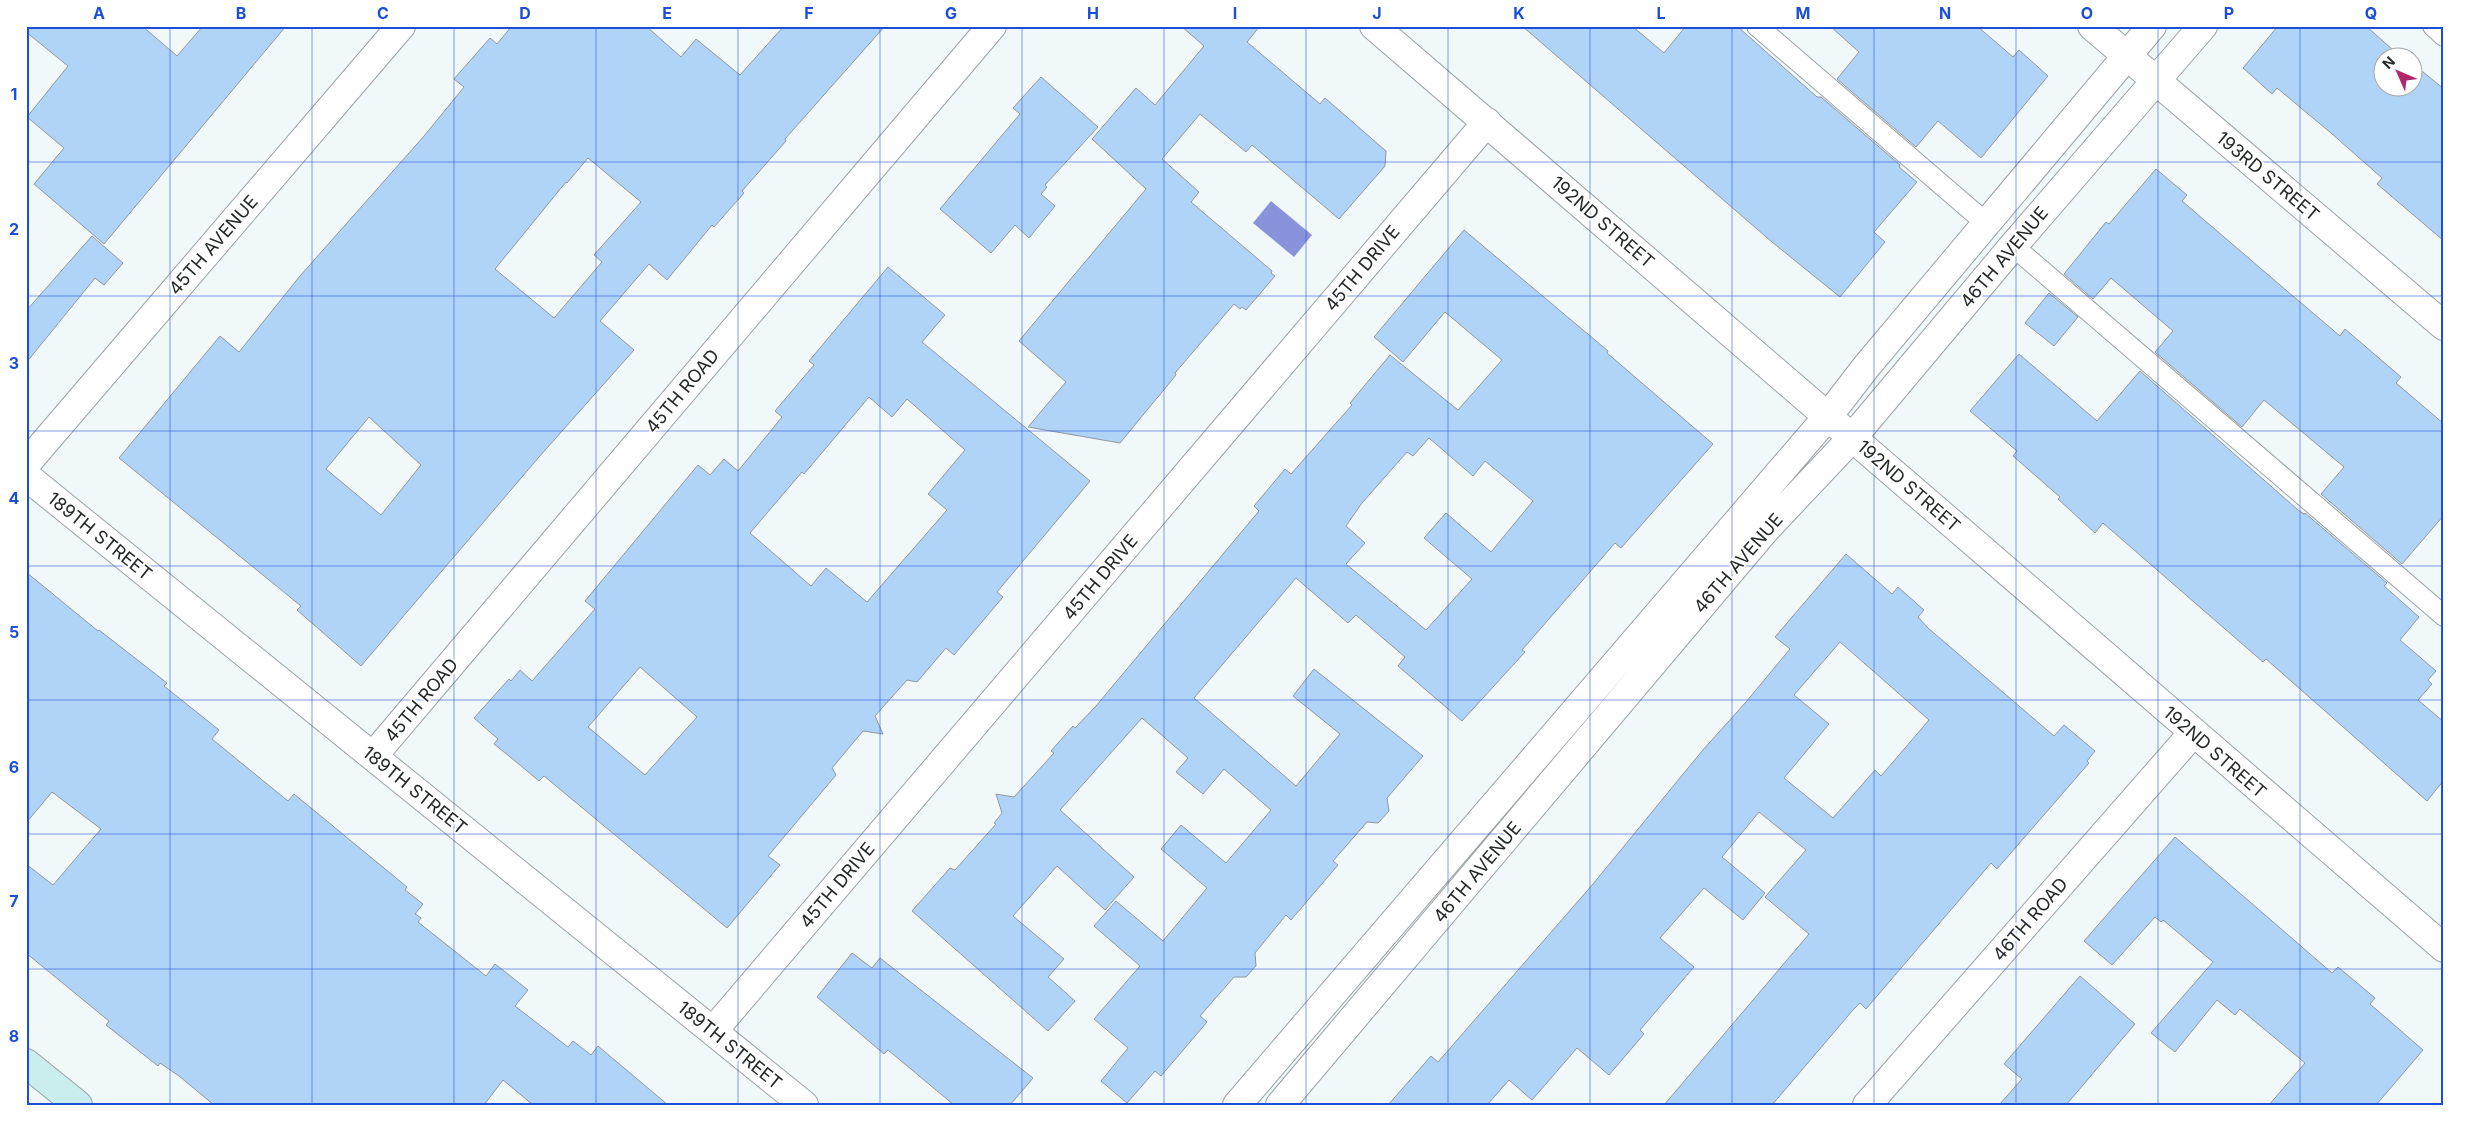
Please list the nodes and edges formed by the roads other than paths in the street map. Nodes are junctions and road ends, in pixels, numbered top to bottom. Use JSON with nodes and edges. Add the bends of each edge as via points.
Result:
{"nodes":[{"id":1,"x":401,"y":26,"type":"edge"},
{"id":2,"x":992,"y":26,"type":"edge"},
{"id":3,"x":1374,"y":26,"type":"edge"},
{"id":4,"x":1757,"y":26,"type":"edge"},
{"id":5,"x":2092,"y":26,"type":"edge"},
{"id":6,"x":2152,"y":26,"type":"edge"},
{"id":7,"x":2203,"y":26,"type":"edge"},
{"id":8,"x":2433,"y":26,"type":"edge"},
{"id":9,"x":2444,"y":36,"type":"edge"},
{"id":10,"x":2126,"y":56,"type":"junction"},
{"id":11,"x":2156,"y":81,"type":"junction"},
{"id":12,"x":1487,"y":122,"type":"junction"},
{"id":13,"x":1986,"y":223,"type":"junction"},
{"id":14,"x":2013,"y":246,"type":"junction"},
{"id":15,"x":2444,"y":326,"type":"edge"},
{"id":16,"x":1829,"y":415,"type":"junction"},
{"id":17,"x":1852,"y":438,"type":"junction"},
{"id":18,"x":26,"y":464,"type":"edge"},
{"id":19,"x":26,"y":476,"type":"edge"},
{"id":20,"x":2444,"y":616,"type":"edge"},
{"id":21,"x":2193,"y":733,"type":"junction"},
{"id":22,"x":1547,"y":743,"type":"junction"},
{"id":23,"x":373,"y":756,"type":"junction"},
{"id":24,"x":1568,"y":763,"type":"junction"},
{"id":25,"x":1410,"y":903,"type":"junction"},
{"id":26,"x":1433,"y":925,"type":"junction"},
{"id":27,"x":2444,"y":948,"type":"edge"},
{"id":28,"x":713,"y":1031,"type":"junction"},
{"id":29,"x":1281,"y":1053,"type":"junction"},
{"id":30,"x":26,"y":1063,"type":"edge"},
{"id":31,"x":1305,"y":1074,"type":"junction"},
{"id":32,"x":78,"y":1105,"type":"edge"},
{"id":33,"x":804,"y":1105,"type":"edge"},
{"id":34,"x":1238,"y":1105,"type":"edge"},
{"id":35,"x":1280,"y":1105,"type":"edge"},
{"id":36,"x":1867,"y":1105,"type":"edge"}],
"edges":[{"from":1,"to":18,"type":"street","name":"45TH AVENUE"},
{"from":2,"to":23,"type":"street","name":"45TH ROAD"},
{"from":3,"to":12,"type":"street","name":"192ND STREET"},
{"from":4,"to":13,"type":"lane"},
{"from":5,"to":10,"type":"street","name":"193RD STREET"},
{"from":6,"to":10,"type":"street","name":"46TH AVENUE"},
{"from":7,"to":11,"type":"street","name":"46TH AVENUE"},
{"from":8,"to":9,"type":"lane"},
{"from":10,"to":11,"type":"street","name":"193RD STREET"},
{"from":10,"to":13,"type":"street","name":"46TH AVENUE"},
{"from":11,"to":14,"type":"street","name":"46TH AVENUE"},
{"from":11,"to":15,"type":"street","name":"193RD STREET"},
{"from":12,"to":16,"type":"street","name":"192ND STREET"},
{"from":12,"to":28,"type":"street","name":"45TH DRIVE"},
{"from":13,"to":16,"type":"street","name":"46TH AVENUE"},
{"from":14,"to":17,"type":"street","name":"46TH AVENUE"},
{"from":14,"to":20,"type":"lane"},
{"from":16,"to":17,"type":"street","name":"192ND STREET"},
{"from":16,"to":22,"type":"street","name":"46TH AVENUE"},
{"from":17,"to":21,"type":"street","name":"192ND STREET"},
{"from":17,"to":24,"type":"street","name":"46TH AVENUE","via":[[1766,529]]},
{"from":19,"to":23,"type":"street","name":"189TH STREET"},
{"from":21,"to":27,"type":"street","name":"192ND STREET"},
{"from":21,"to":36,"type":"street","name":"46TH ROAD"},
{"from":22,"to":24,"type":"street"},
{"from":22,"to":25,"type":"street","name":"46TH AVENUE"},
{"from":23,"to":28,"type":"street","name":"189TH STREET"},
{"from":24,"to":26,"type":"street","name":"46TH AVENUE"},
{"from":25,"to":26,"type":"street"},
{"from":25,"to":29,"type":"street","name":"46TH AVENUE"},
{"from":26,"to":31,"type":"street","name":"46TH AVENUE"},
{"from":28,"to":33,"type":"street","name":"189TH STREET"},
{"from":29,"to":31,"type":"street"},
{"from":29,"to":34,"type":"street","name":"46TH AVENUE"},
{"from":30,"to":32,"type":"main road"},
{"from":31,"to":35,"type":"street","name":"46TH AVENUE"}]}
